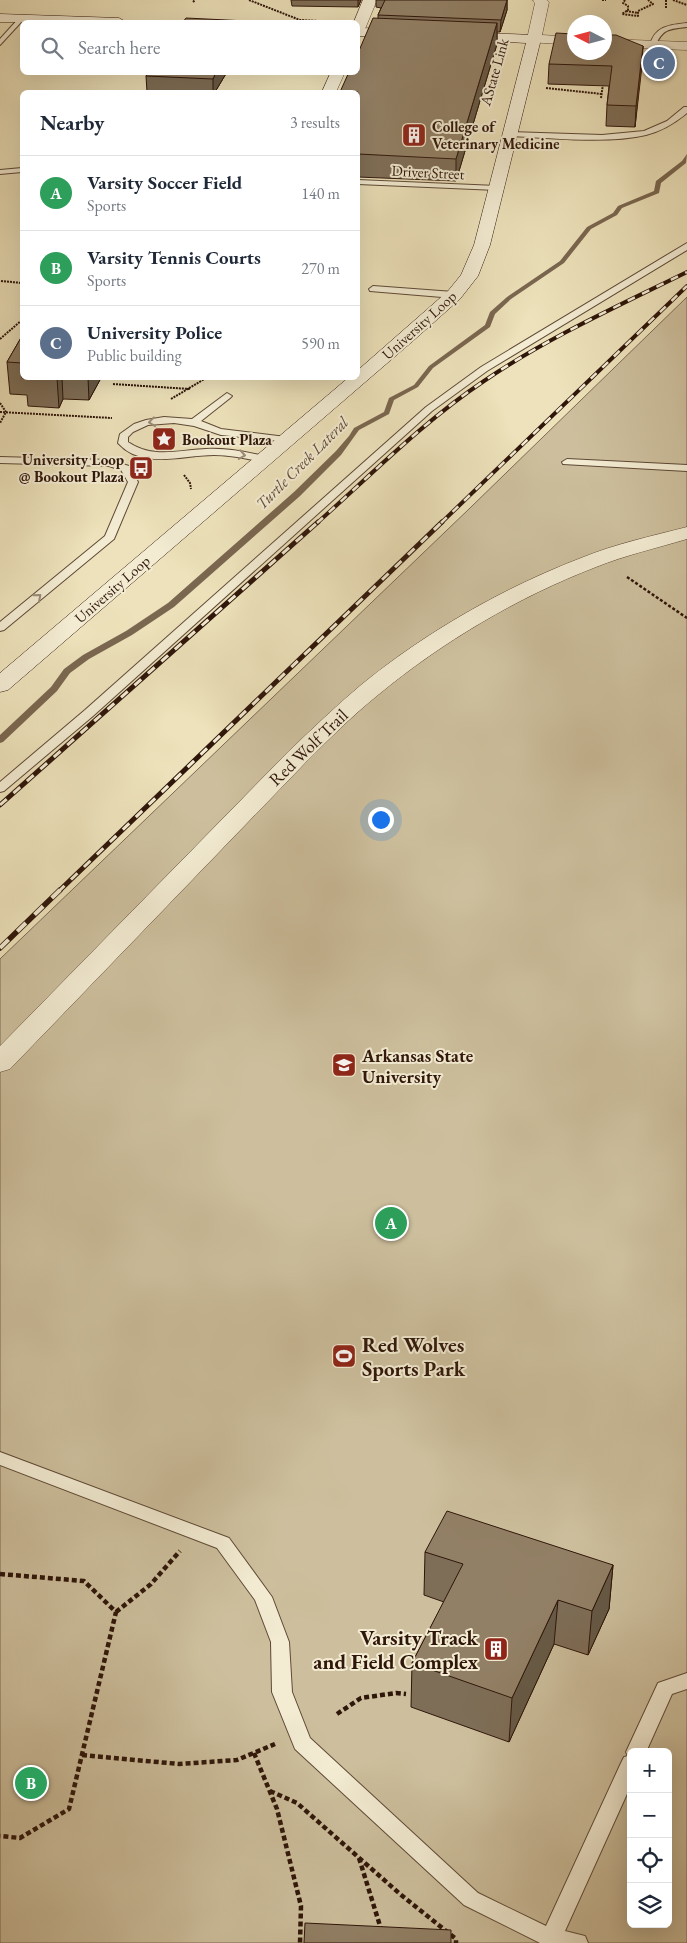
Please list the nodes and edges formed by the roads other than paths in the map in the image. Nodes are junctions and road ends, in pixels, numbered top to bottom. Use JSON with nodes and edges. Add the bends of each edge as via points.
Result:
{"nodes":[{"id":1,"x":370,"y":0,"type":"edge"},
{"id":2,"x":540,"y":0,"type":"edge"},
{"id":3,"x":0,"y":18,"type":"edge"},
{"id":4,"x":21,"y":19,"type":"joint"},
{"id":5,"x":20,"y":20,"type":"edge"},
{"id":6,"x":34,"y":20,"type":"edge"},
{"id":7,"x":360,"y":25,"type":"edge"},
{"id":8,"x":687,"y":25,"type":"edge"},
{"id":9,"x":360,"y":30,"type":"edge"},
{"id":10,"x":419,"y":34,"type":"edge"},
{"id":11,"x":446,"y":35,"type":"edge"},
{"id":12,"x":534,"y":39,"type":"junction"},
{"id":13,"x":567,"y":41,"type":"edge"},
{"id":14,"x":612,"y":42,"type":"edge"},
{"id":15,"x":0,"y":43,"type":"edge"},
{"id":16,"x":653,"y":45,"type":"junction"},
{"id":17,"x":687,"y":46,"type":"edge"},
{"id":18,"x":337,"y":75,"type":"edge"},
{"id":19,"x":330,"y":90,"type":"edge"},
{"id":20,"x":687,"y":109,"type":"edge"},
{"id":21,"x":510,"y":134,"type":"junction"},
{"id":22,"x":20,"y":170,"type":"edge"},
{"id":23,"x":0,"y":172,"type":"edge"},
{"id":24,"x":360,"y":182,"type":"edge"},
{"id":25,"x":497,"y":188,"type":"junction"},
{"id":26,"x":687,"y":246,"type":"edge"},
{"id":27,"x":374,"y":289,"type":"dead end"},
{"id":28,"x":454,"y":295,"type":"junction"},
{"id":29,"x":360,"y":376,"type":"edge"},
{"id":30,"x":356,"y":380,"type":"edge"},
{"id":31,"x":227,"y":396,"type":"dead end"},
{"id":32,"x":193,"y":422,"type":"junction"},
{"id":33,"x":286,"y":440,"type":"junction"},
{"id":34,"x":264,"y":459,"type":"junction"},
{"id":35,"x":0,"y":460,"type":"edge"},
{"id":36,"x":568,"y":462,"type":"dead end"},
{"id":37,"x":687,"y":468,"type":"edge"},
{"id":38,"x":687,"y":532,"type":"edge"},
{"id":39,"x":0,"y":628,"type":"edge"},
{"id":40,"x":0,"y":685,"type":"edge"},
{"id":41,"x":0,"y":788,"type":"edge"},
{"id":42,"x":0,"y":1063,"type":"edge"},
{"id":43,"x":0,"y":1458,"type":"edge"},
{"id":44,"x":687,"y":1681,"type":"edge"},
{"id":45,"x":638,"y":1748,"type":"edge"},
{"id":46,"x":627,"y":1772,"type":"edge"},
{"id":47,"x":551,"y":1938,"type":"junction"},
{"id":48,"x":578,"y":1943,"type":"edge"}],
"edges":[{"from":1,"to":7,"type":"street"},
{"from":2,"to":12,"type":"street","name":"University Loop"},
{"from":3,"to":4,"type":"street"},
{"from":4,"to":6,"type":"street"},
{"from":5,"to":15,"type":"lane"},
{"from":8,"to":16,"type":"lane","via":[[661,30]]},
{"from":9,"to":10,"type":"street"},
{"from":11,"to":12,"type":"street"},
{"from":12,"to":13,"type":"street"},
{"from":12,"to":21,"type":"street","name":"University Loop"},
{"from":14,"to":16,"type":"street"},
{"from":16,"to":17,"type":"street"},
{"from":18,"to":19,"type":"street"},
{"from":20,"to":21,"type":"lane","via":[[670,123],[645,134],[602,137]]},
{"from":21,"to":25,"type":"street","name":"University Loop"},
{"from":22,"to":23,"type":"lane"},
{"from":24,"to":25,"type":"lane","name":"Driver Street"},
{"from":25,"to":28,"type":"street","name":"University Loop","via":[[482,245],[469,276]]},
{"from":26,"to":41,"type":"lane","via":[[484,368],[429,409],[97,706]]},
{"from":27,"to":28,"type":"lane"},
{"from":28,"to":29,"type":"street","name":"University Loop"},
{"from":30,"to":33,"type":"street","name":"University Loop"},
{"from":31,"to":32,"type":"lane"},
{"from":32,"to":33,"type":"lane","via":[[219,432]]},
{"from":32,"to":34,"type":"lane","one_way":true,"via":[[144,423],[129,428],[123,436],[124,443],[132,451],[150,456],[216,452]]},
{"from":33,"to":34,"type":"street","name":"University Loop"},
{"from":34,"to":40,"type":"street","name":"University Loop"},
{"from":39,"to":35,"type":"lane","one_way":true,"via":[[110,537],[133,482],[126,468],[110,463]]},
{"from":36,"to":37,"type":"lane"},
{"from":38,"to":42,"type":"street","name":"Red Wolf Trail","via":[[590,562],[544,581],[501,603],[393,672],[347,709],[297,757]]},
{"from":43,"to":47,"type":"lane","via":[[223,1543],[263,1597],[280,1642],[282,1692],[302,1743],[471,1899]]},
{"from":44,"to":45,"type":"lane","via":[[665,1688]]},
{"from":46,"to":47,"type":"lane"},
{"from":47,"to":48,"type":"lane"}]}
